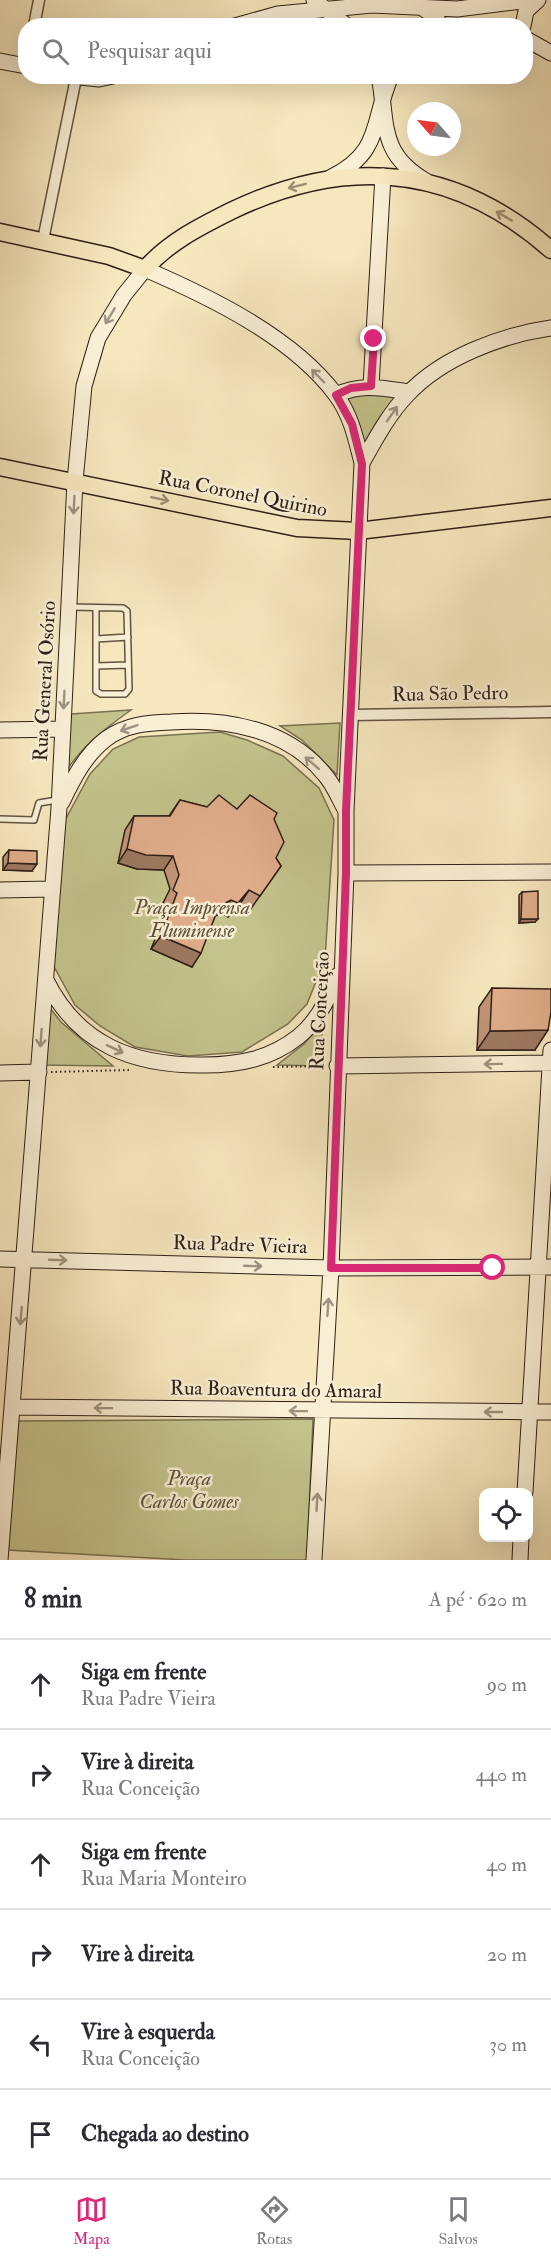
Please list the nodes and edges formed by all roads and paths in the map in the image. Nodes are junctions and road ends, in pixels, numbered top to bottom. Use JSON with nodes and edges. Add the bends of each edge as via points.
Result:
{"nodes":[{"id":1,"x":39,"y":0,"type":"edge"},
{"id":2,"x":314,"y":0,"type":"edge"},
{"id":3,"x":530,"y":0,"type":"edge"},
{"id":4,"x":538,"y":0,"type":"edge"},
{"id":5,"x":370,"y":3,"type":"edge"},
{"id":6,"x":424,"y":9,"type":"junction"},
{"id":7,"x":327,"y":10,"type":"junction"},
{"id":8,"x":36,"y":18,"type":"edge"},
{"id":9,"x":264,"y":18,"type":"edge"},
{"id":10,"x":338,"y":18,"type":"edge"},
{"id":11,"x":437,"y":18,"type":"edge"},
{"id":12,"x":525,"y":18,"type":"edge"},
{"id":13,"x":533,"y":42,"type":"edge"},
{"id":14,"x":551,"y":53,"type":"edge"},
{"id":15,"x":0,"y":61,"type":"edge"},
{"id":16,"x":18,"y":64,"type":"edge"},
{"id":17,"x":73,"y":84,"type":"edge"},
{"id":18,"x":380,"y":84,"type":"edge"},
{"id":19,"x":388,"y":84,"type":"edge"},
{"id":20,"x":383,"y":99,"type":"junction"},
{"id":21,"x":383,"y":176,"type":"junction"},
{"id":22,"x":330,"y":178,"type":"junction"},
{"id":23,"x":426,"y":181,"type":"junction"},
{"id":24,"x":0,"y":232,"type":"edge"},
{"id":25,"x":43,"y":240,"type":"junction"},
{"id":26,"x":551,"y":250,"type":"edge"},
{"id":27,"x":145,"y":269,"type":"junction"},
{"id":28,"x":551,"y":328,"type":"edge"},
{"id":29,"x":371,"y":386,"type":"junction"},
{"id":30,"x":409,"y":392,"type":"junction"},
{"id":31,"x":336,"y":395,"type":"junction"},
{"id":32,"x":362,"y":464,"type":"junction"},
{"id":33,"x":0,"y":467,"type":"edge"},
{"id":34,"x":75,"y":481,"type":"junction"},
{"id":35,"x":551,"y":508,"type":"edge"},
{"id":36,"x":358,"y":531,"type":"junction"},
{"id":37,"x":69,"y":607,"type":"junction"},
{"id":38,"x":96,"y":609,"type":"junction"},
{"id":39,"x":128,"y":637,"type":"junction"},
{"id":40,"x":96,"y":639,"type":"junction"},
{"id":41,"x":128,"y":665,"type":"junction"},
{"id":42,"x":96,"y":666,"type":"junction"},
{"id":43,"x":551,"y":712,"type":"edge"},
{"id":44,"x":350,"y":715,"type":"junction"},
{"id":45,"x":63,"y":729,"type":"junction"},
{"id":46,"x":0,"y":730,"type":"edge"},
{"id":47,"x":59,"y":804,"type":"junction"},
{"id":48,"x":346,"y":811,"type":"junction"},
{"id":49,"x":0,"y":819,"type":"edge"},
{"id":50,"x":551,"y":872,"type":"edge"},
{"id":51,"x":346,"y":873,"type":"junction"},
{"id":52,"x":52,"y":889,"type":"junction"},
{"id":53,"x":0,"y":890,"type":"edge"},
{"id":54,"x":343,"y":963,"type":"junction"},
{"id":55,"x":46,"y":980,"type":"junction"},
{"id":56,"x":551,"y":1050,"type":"edge"},
{"id":57,"x":551,"y":1063,"type":"edge"},
{"id":58,"x":337,"y":1066,"type":"junction"},
{"id":59,"x":39,"y":1072,"type":"junction"},
{"id":60,"x":0,"y":1073,"type":"edge"},
{"id":61,"x":0,"y":1259,"type":"edge"},
{"id":62,"x":26,"y":1259,"type":"junction"},
{"id":63,"x":331,"y":1268,"type":"junction"},
{"id":64,"x":545,"y":1268,"type":"edge"},
{"id":65,"x":6,"y":1407,"type":"edge"},
{"id":66,"x":321,"y":1411,"type":"junction"},
{"id":67,"x":531,"y":1412,"type":"junction"},
{"id":68,"x":551,"y":1412,"type":"edge"},
{"id":69,"x":525,"y":1488,"type":"edge"},
{"id":70,"x":521,"y":1542,"type":"edge"},
{"id":71,"x":0,"y":1560,"type":"edge"},
{"id":72,"x":314,"y":1560,"type":"edge"},
{"id":73,"x":520,"y":1560,"type":"edge"}],
"edges":[{"from":1,"to":8,"type":"street"},
{"from":2,"to":7,"type":"main road"},
{"from":3,"to":6,"type":"main road"},
{"from":4,"to":12,"type":"main road","via":[[526,11]]},
{"from":5,"to":6,"type":"main road"},
{"from":5,"to":7,"type":"main road"},
{"from":6,"to":11,"type":"main road"},
{"from":7,"to":9,"type":"main road"},
{"from":7,"to":10,"type":"main road"},
{"from":13,"to":14,"type":"main road"},
{"from":15,"to":16,"type":"main road"},
{"from":17,"to":25,"type":"street"},
{"from":18,"to":20,"type":"main road"},
{"from":19,"to":20,"type":"main road"},
{"from":20,"to":22,"type":"main road","via":[[369,147],[359,160]]},
{"from":20,"to":23,"type":"main road","via":[[384,129],[393,151],[407,170]]},
{"from":21,"to":22,"type":"main road","name":"Rua General Osório"},
{"from":21,"to":23,"type":"main road","name":"Rua General Osório"},
{"from":21,"to":29,"type":"main road"},
{"from":22,"to":27,"type":"main road","name":"Rua General Osório","one_way":true,"via":[[270,193],[196,228],[160,252]]},
{"from":26,"to":23,"type":"main road","name":"Rua General Osório","one_way":true,"via":[[532,233],[474,198]]},
{"from":24,"to":25,"type":"main road"},
{"from":25,"to":27,"type":"main road"},
{"from":31,"to":27,"type":"main road","one_way":true,"via":[[286,346],[214,301]]},
{"from":27,"to":34,"type":"main road","name":"Rua General Osório","one_way":true,"via":[[110,315],[90,360]]},
{"from":28,"to":30,"type":"main road","via":[[476,350]]},
{"from":29,"to":30,"type":"main road"},
{"from":29,"to":31,"type":"main road","via":[[351,388]]},
{"from":32,"to":30,"type":"main road","one_way":true},
{"from":31,"to":32,"type":"main road","via":[[352,424]]},
{"from":32,"to":36,"type":"main road","name":"Rua Conceição"},
{"from":33,"to":34,"type":"main road","name":"Rua Coronel Quirino"},
{"from":34,"to":36,"type":"main road","name":"Rua Coronel Quirino","one_way":true,"via":[[297,528]]},
{"from":34,"to":37,"type":"main road","name":"Rua General Osório","one_way":true},
{"from":35,"to":36,"type":"main road","name":"Rua Coronel Quirino"},
{"from":36,"to":44,"type":"main road","name":"Rua Conceição"},
{"from":37,"to":38,"type":"lane"},
{"from":37,"to":45,"type":"main road","name":"Rua General Osório","one_way":true},
{"from":38,"to":39,"type":"lane","via":[[126,609]]},
{"from":38,"to":40,"type":"lane"},
{"from":39,"to":40,"type":"lane"},
{"from":39,"to":41,"type":"lane"},
{"from":40,"to":42,"type":"lane"},
{"from":41,"to":42,"type":"lane"},
{"from":41,"to":42,"type":"lane","via":[[129,689],[124,694],[98,693]]},
{"from":43,"to":44,"type":"street","name":"Rua São Pedro"},
{"from":44,"to":48,"type":"main road","name":"Rua Conceição"},
{"from":45,"to":46,"type":"main road"},
{"from":45,"to":47,"type":"main road","name":"Rua General Osório"},
{"from":48,"to":47,"type":"main road","one_way":true,"via":[[325,775],[286,743],[250,727],[178,721],[135,725],[106,739],[83,763]]},
{"from":47,"to":49,"type":"lane","via":[[39,803],[34,820]]},
{"from":47,"to":52,"type":"main road","name":"Rua General Osório"},
{"from":48,"to":51,"type":"main road","name":"Rua Conceição"},
{"from":50,"to":51,"type":"main road"},
{"from":51,"to":54,"type":"main road","name":"Rua Conceição"},
{"from":52,"to":53,"type":"main road"},
{"from":52,"to":55,"type":"main road","name":"Rua General Osório"},
{"from":55,"to":54,"type":"main road","one_way":true,"via":[[70,1017],[112,1049],[142,1061],[225,1065],[264,1057],[299,1036],[330,996]]},
{"from":54,"to":58,"type":"main road","name":"Rua Conceição"},
{"from":55,"to":59,"type":"main road","name":"Rua General Osório","one_way":true},
{"from":56,"to":57,"type":"main road"},
{"from":57,"to":58,"type":"main road","one_way":true},
{"from":57,"to":64,"type":"main road"},
{"from":58,"to":63,"type":"main road","name":"Rua Conceição"},
{"from":59,"to":60,"type":"main road"},
{"from":59,"to":62,"type":"main road","name":"Rua General Osório"},
{"from":61,"to":62,"type":"main road","name":"Rua Padre Vieira"},
{"from":62,"to":63,"type":"main road","name":"Rua Padre Vieira","one_way":true},
{"from":62,"to":65,"type":"main road","name":"Rua General Osório","one_way":true},
{"from":63,"to":64,"type":"main road","name":"Rua Padre Vieira"},
{"from":66,"to":63,"type":"main road","name":"Rua Conceição","one_way":true},
{"from":64,"to":67,"type":"main road"},
{"from":66,"to":65,"type":"main road","name":"Rua Boaventura do Amaral","one_way":true},
{"from":65,"to":71,"type":"main road","name":"Rua General Osório"},
{"from":67,"to":66,"type":"main road","name":"Rua Boaventura do Amaral","one_way":true},
{"from":72,"to":66,"type":"main road","name":"Rua Conceição","one_way":true},
{"from":67,"to":68,"type":"main road","name":"Rua Boaventura do Amaral"},
{"from":67,"to":69,"type":"main road"},
{"from":70,"to":73,"type":"main road"}]}
